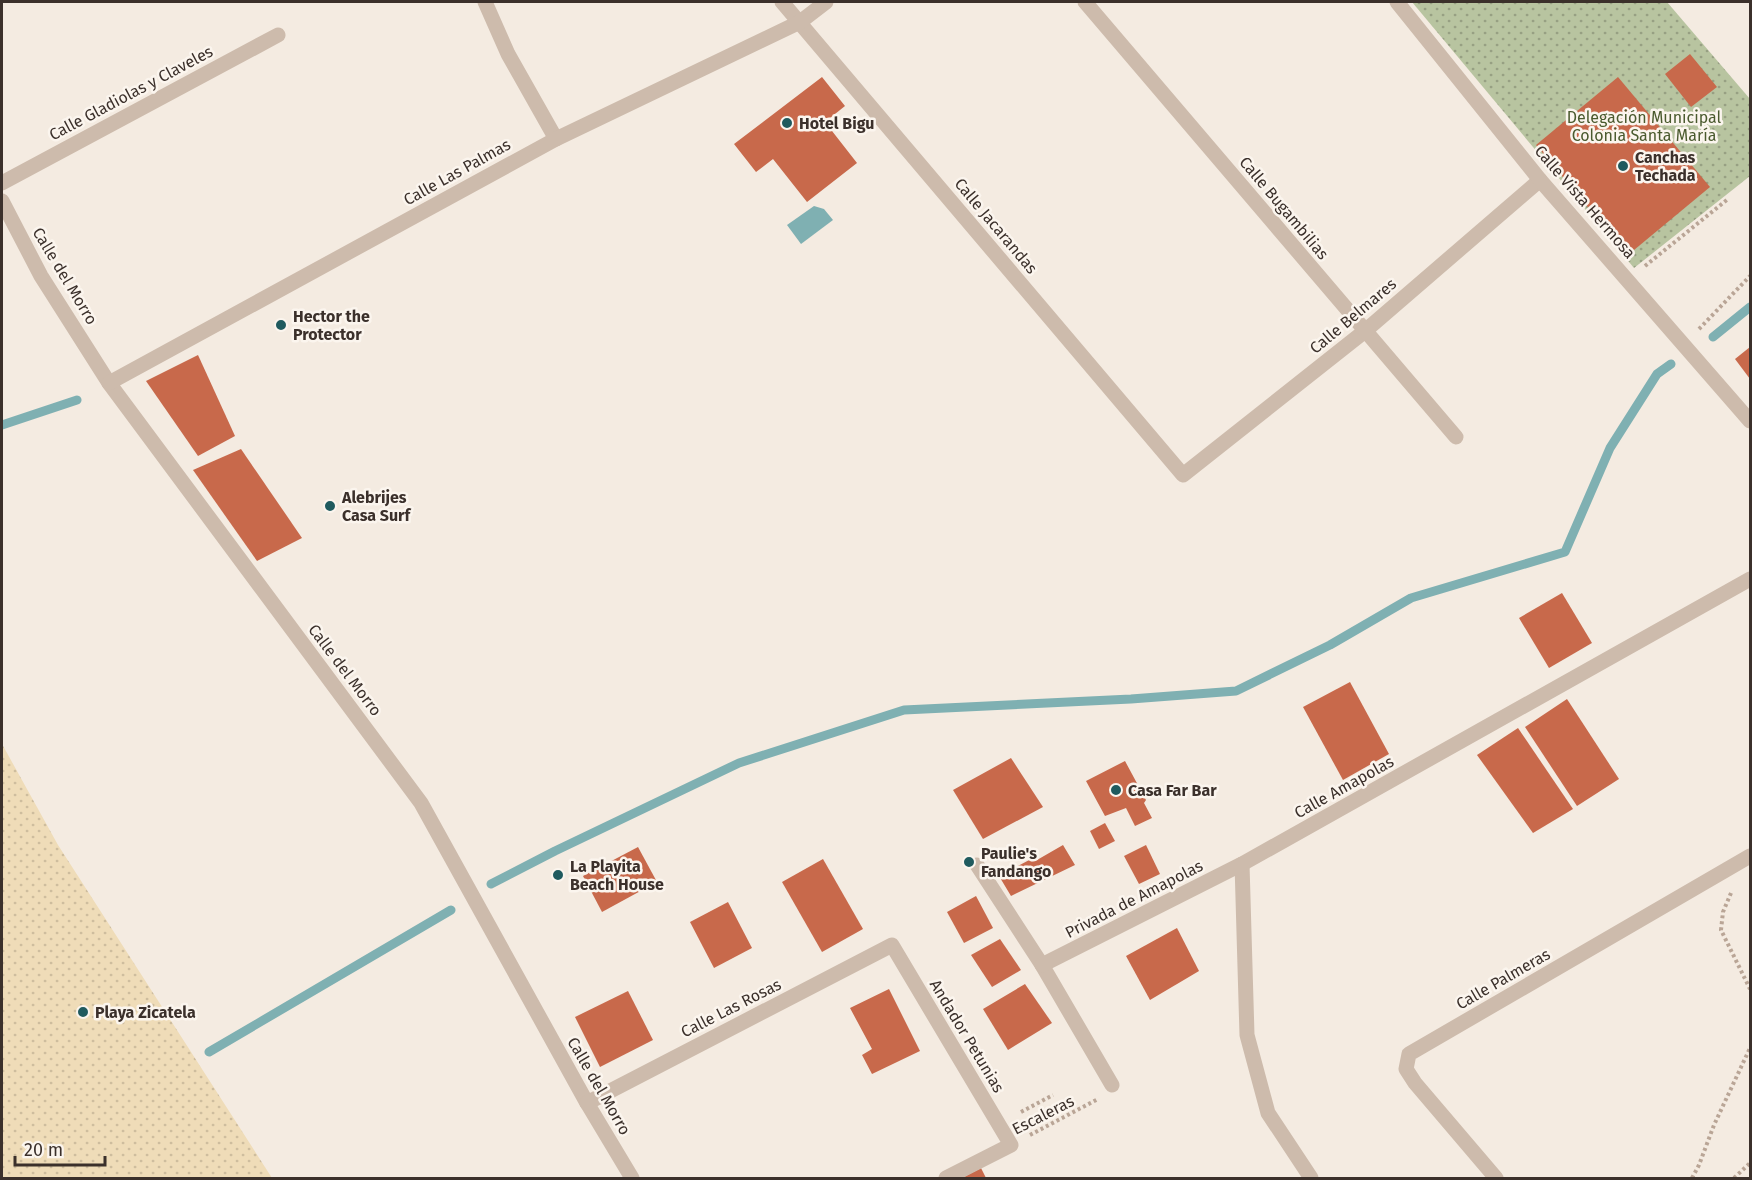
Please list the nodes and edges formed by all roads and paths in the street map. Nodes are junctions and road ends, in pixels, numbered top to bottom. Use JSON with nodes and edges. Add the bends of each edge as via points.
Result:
{"nodes":[{"id":1,"x":485,"y":2,"type":"edge"},
{"id":2,"x":782,"y":2,"type":"edge"},
{"id":3,"x":826,"y":2,"type":"edge"},
{"id":4,"x":1085,"y":2,"type":"edge"},
{"id":5,"x":1397,"y":2,"type":"edge"},
{"id":6,"x":800,"y":22,"type":"junction"},
{"id":7,"x":278,"y":35,"type":"dead end"},
{"id":8,"x":556,"y":139,"type":"junction"},
{"id":9,"x":1540,"y":180,"type":"junction"},
{"id":10,"x":2,"y":183,"type":"edge"},
{"id":11,"x":1728,"y":199,"type":"dead end"},
{"id":12,"x":2,"y":201,"type":"edge"},
{"id":13,"x":1750,"y":276,"type":"edge"},
{"id":14,"x":1628,"y":279,"type":"junction"},
{"id":15,"x":1365,"y":331,"type":"junction"},
{"id":16,"x":1684,"y":344,"type":"junction"},
{"id":17,"x":109,"y":383,"type":"junction"},
{"id":18,"x":1750,"y":422,"type":"edge"},
{"id":19,"x":1456,"y":437,"type":"dead end"},
{"id":20,"x":1183,"y":475,"type":"joint"},
{"id":21,"x":1750,"y":579,"type":"edge"},
{"id":22,"x":1747,"y":858,"type":"edge"},
{"id":23,"x":1242,"y":864,"type":"junction"},
{"id":24,"x":977,"y":865,"type":"dead end"},
{"id":25,"x":892,"y":945,"type":"joint"},
{"id":26,"x":1042,"y":965,"type":"junction"},
{"id":27,"x":1750,"y":989,"type":"edge"},
{"id":28,"x":1750,"y":1048,"type":"edge"},
{"id":29,"x":1112,"y":1084,"type":"dead end"},
{"id":30,"x":1053,"y":1095,"type":"dead end"},
{"id":31,"x":587,"y":1103,"type":"junction"},
{"id":32,"x":1087,"y":1106,"type":"dead end"},
{"id":33,"x":1021,"y":1112,"type":"dead end"},
{"id":34,"x":1011,"y":1145,"type":"junction"},
{"id":35,"x":1750,"y":1163,"type":"edge"},
{"id":36,"x":632,"y":1179,"type":"edge"},
{"id":37,"x":946,"y":1179,"type":"edge"},
{"id":38,"x":1311,"y":1179,"type":"edge"},
{"id":39,"x":1496,"y":1179,"type":"edge"},
{"id":40,"x":1692,"y":1179,"type":"edge"},
{"id":41,"x":1734,"y":1179,"type":"edge"}],
"edges":[{"from":1,"to":8,"type":"street","via":[[508,54]]},
{"from":2,"to":6,"type":"street","name":"Calle Jacarandas"},
{"from":3,"to":6,"type":"street","name":"Calle Las Palmas"},
{"from":4,"to":15,"type":"street","name":"Calle Bugambilias"},
{"from":5,"to":9,"type":"street","name":"Calle Vista Hermosa"},
{"from":6,"to":8,"type":"street","name":"Calle Las Palmas"},
{"from":6,"to":20,"type":"street","name":"Calle Jacarandas"},
{"from":7,"to":10,"type":"street","name":"Calle Gladiolas y Claveles"},
{"from":8,"to":17,"type":"street","name":"Calle Las Palmas"},
{"from":9,"to":14,"type":"street","name":"Calle Vista Hermosa"},
{"from":9,"to":15,"type":"street","name":"Calle Belmares"},
{"from":11,"to":14,"type":"path"},
{"from":12,"to":17,"type":"street","name":"Calle del Morro","via":[[41,276]]},
{"from":13,"to":16,"type":"path"},
{"from":14,"to":16,"type":"street","name":"Calle Vista Hermosa"},
{"from":15,"to":19,"type":"street","name":"Calle Bugambilias"},
{"from":15,"to":20,"type":"street","name":"Calle Belmares"},
{"from":16,"to":18,"type":"street","name":"Calle Vista Hermosa"},
{"from":17,"to":31,"type":"street","name":"Calle del Morro","via":[[421,803]]},
{"from":21,"to":23,"type":"street","name":"Calle Amapolas"},
{"from":22,"to":27,"type":"path","via":[[1723,912],[1721,930]]},
{"from":22,"to":39,"type":"street","name":"Calle Palmeras","via":[[1409,1054],[1406,1070],[1414,1083]]},
{"from":23,"to":26,"type":"street","name":"Privada de Amapolas"},
{"from":23,"to":38,"type":"street","via":[[1247,1035],[1268,1113]]},
{"from":24,"to":26,"type":"street"},
{"from":25,"to":31,"type":"street","name":"Calle Las Rosas"},
{"from":25,"to":34,"type":"street","name":"Andador Petunias"},
{"from":26,"to":29,"type":"street"},
{"from":28,"to":40,"type":"path"},
{"from":30,"to":33,"type":"path","name":"Escaleras"},
{"from":31,"to":36,"type":"street","name":"Calle del Morro"},
{"from":32,"to":34,"type":"path","name":"Escaleras"},
{"from":34,"to":37,"type":"street"},
{"from":35,"to":41,"type":"path"}]}
